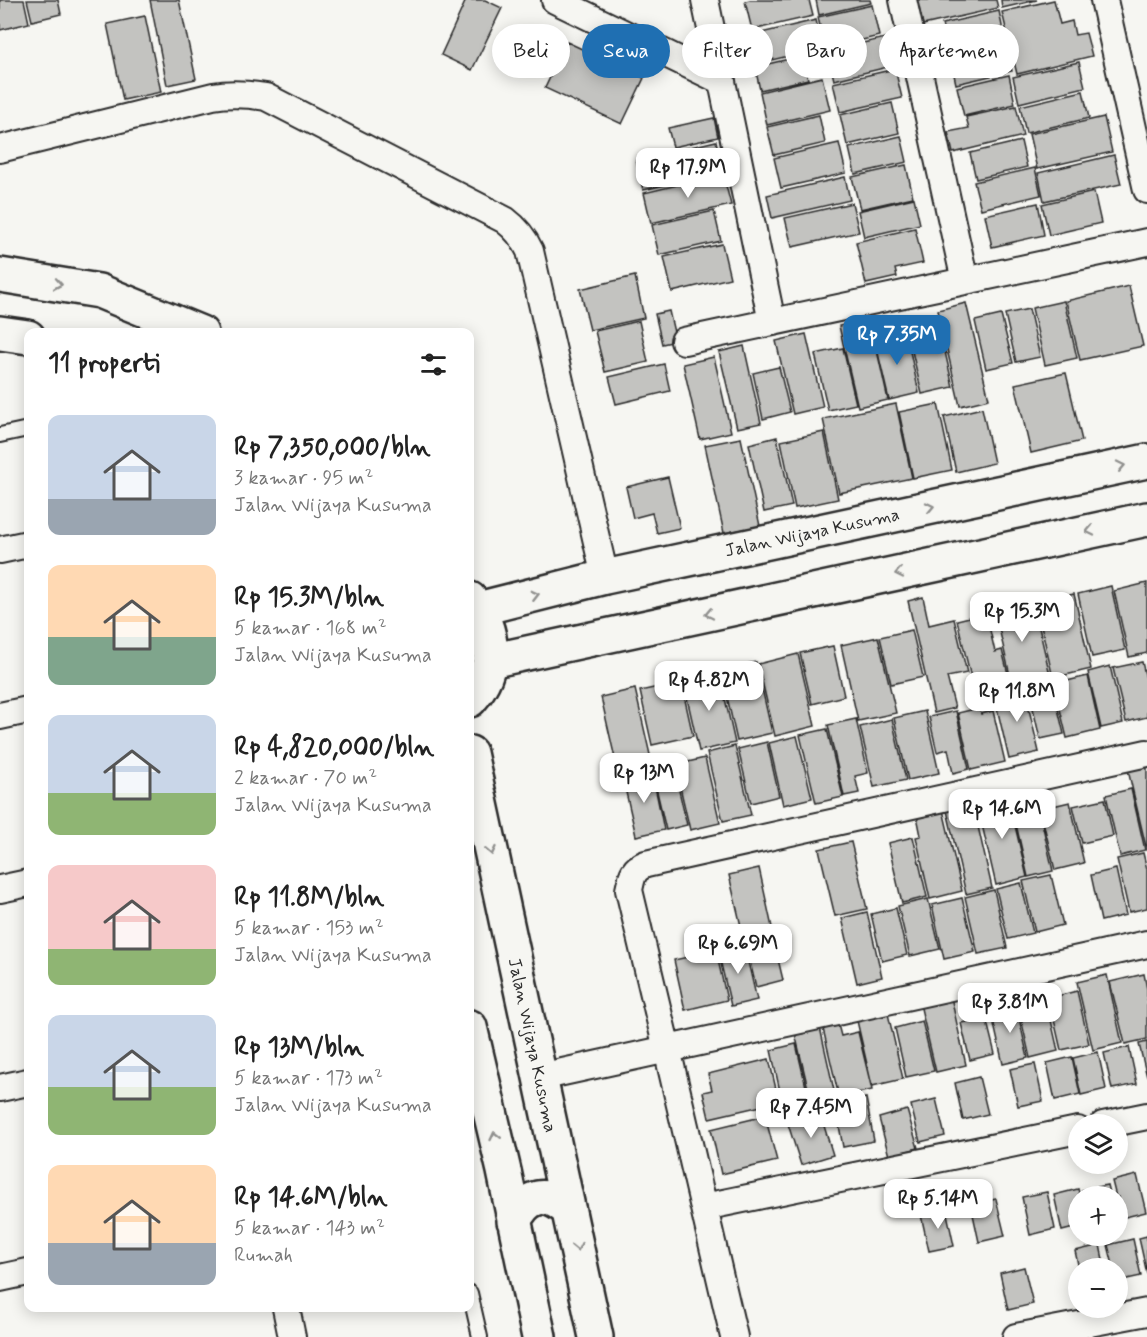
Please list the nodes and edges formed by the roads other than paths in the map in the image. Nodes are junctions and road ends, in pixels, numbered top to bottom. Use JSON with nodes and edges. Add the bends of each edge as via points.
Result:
{"nodes":[{"id":1,"x":555,"y":0,"type":"edge"},
{"id":2,"x":705,"y":0,"type":"edge"},
{"id":3,"x":903,"y":0,"type":"edge"},
{"id":4,"x":1104,"y":0,"type":"edge"},
{"id":5,"x":722,"y":81,"type":"junction"},
{"id":6,"x":0,"y":149,"type":"edge"},
{"id":7,"x":1147,"y":190,"type":"edge"},
{"id":8,"x":1147,"y":243,"type":"edge"},
{"id":9,"x":0,"y":275,"type":"edge"},
{"id":10,"x":964,"y":281,"type":"junction"},
{"id":11,"x":772,"y":322,"type":"junction"},
{"id":12,"x":189,"y":328,"type":"edge"},
{"id":13,"x":0,"y":333,"type":"edge"},
{"id":14,"x":24,"y":336,"type":"edge"},
{"id":15,"x":684,"y":341,"type":"dead end"},
{"id":16,"x":24,"y":430,"type":"edge"},
{"id":17,"x":0,"y":435,"type":"edge"},
{"id":18,"x":1147,"y":461,"type":"edge"},
{"id":19,"x":1147,"y":519,"type":"edge"},
{"id":20,"x":24,"y":545,"type":"edge"},
{"id":21,"x":0,"y":550,"type":"edge"},
{"id":22,"x":605,"y":577,"type":"junction"},
{"id":23,"x":474,"y":604,"type":"edge"},
{"id":24,"x":490,"y":661,"type":"junction"},
{"id":25,"x":474,"y":695,"type":"edge"},
{"id":26,"x":24,"y":711,"type":"edge"},
{"id":27,"x":0,"y":716,"type":"edge"},
{"id":28,"x":1147,"y":753,"type":"edge"},
{"id":29,"x":474,"y":772,"type":"edge"},
{"id":30,"x":24,"y":884,"type":"edge"},
{"id":31,"x":0,"y":889,"type":"edge"},
{"id":32,"x":1147,"y":944,"type":"edge"},
{"id":33,"x":474,"y":1044,"type":"edge"},
{"id":34,"x":667,"y":1049,"type":"junction"},
{"id":35,"x":540,"y":1077,"type":"junction"},
{"id":36,"x":24,"y":1083,"type":"edge"},
{"id":37,"x":0,"y":1088,"type":"edge"},
{"id":38,"x":1147,"y":1116,"type":"edge"},
{"id":39,"x":1128,"y":1120,"type":"edge"},
{"id":40,"x":1068,"y":1132,"type":"edge"},
{"id":41,"x":559,"y":1162,"type":"junction"},
{"id":42,"x":504,"y":1171,"type":"junction"},
{"id":43,"x":704,"y":1207,"type":"junction"},
{"id":44,"x":569,"y":1210,"type":"junction"},
{"id":45,"x":514,"y":1221,"type":"junction"},
{"id":46,"x":24,"y":1273,"type":"edge"},
{"id":47,"x":0,"y":1278,"type":"edge"},
{"id":48,"x":474,"y":1311,"type":"edge"},
{"id":49,"x":287,"y":1312,"type":"edge"},
{"id":50,"x":1147,"y":1312,"type":"edge"},
{"id":51,"x":292,"y":1337,"type":"edge"},
{"id":52,"x":480,"y":1337,"type":"edge"},
{"id":53,"x":539,"y":1337,"type":"edge"},
{"id":54,"x":596,"y":1337,"type":"edge"},
{"id":55,"x":734,"y":1337,"type":"edge"},
{"id":56,"x":1016,"y":1337,"type":"edge"}],
"edges":[{"from":1,"to":5,"type":"street"},
{"from":2,"to":5,"type":"street"},
{"from":3,"to":10,"type":"street"},
{"from":4,"to":7,"type":"street"},
{"from":5,"to":11,"type":"street"},
{"from":6,"to":22,"type":"street","via":[[213,96],[248,94],[266,97],[515,227],[530,251]]},
{"from":8,"to":10,"type":"street"},
{"from":9,"to":12,"type":"street","one_way":true,"via":[[99,291]]},
{"from":10,"to":11,"type":"street"},
{"from":11,"to":15,"type":"street"},
{"from":13,"to":14,"type":"street"},
{"from":16,"to":17,"type":"lane"},
{"from":22,"to":18,"type":"street","name":"Jalan Wijaya Kusuma","one_way":true},
{"from":19,"to":24,"type":"street","one_way":true},
{"from":20,"to":21,"type":"street"},
{"from":23,"to":22,"type":"street","name":"Jalan Wijaya Kusuma","one_way":true},
{"from":23,"to":24,"type":"street","via":[[487,625]]},
{"from":24,"to":25,"type":"street"},
{"from":26,"to":27,"type":"street"},
{"from":28,"to":34,"type":"street","via":[[638,867],[629,890]]},
{"from":29,"to":35,"type":"street","name":"Jalan Wijaya Kusuma","one_way":true},
{"from":30,"to":31,"type":"street"},
{"from":32,"to":34,"type":"street"},
{"from":42,"to":33,"type":"street","one_way":true},
{"from":34,"to":35,"type":"street"},
{"from":34,"to":43,"type":"street"},
{"from":35,"to":41,"type":"street","name":"Jalan Wijaya Kusuma"},
{"from":36,"to":37,"type":"street"},
{"from":38,"to":39,"type":"street"},
{"from":40,"to":43,"type":"street"},
{"from":41,"to":42,"type":"street","via":[[546,1177],[530,1183]]},
{"from":41,"to":44,"type":"street","name":"Jalan Wijaya Kusuma"},
{"from":42,"to":45,"type":"street"},
{"from":43,"to":55,"type":"street"},
{"from":44,"to":45,"type":"street","via":[[548,1198],[535,1199],[525,1204]]},
{"from":44,"to":54,"type":"street","name":"Jalan Wijaya Kusuma","one_way":true},
{"from":45,"to":53,"type":"street"},
{"from":46,"to":47,"type":"street"},
{"from":48,"to":52,"type":"lane"},
{"from":49,"to":51,"type":"street"},
{"from":50,"to":56,"type":"street"}]}
